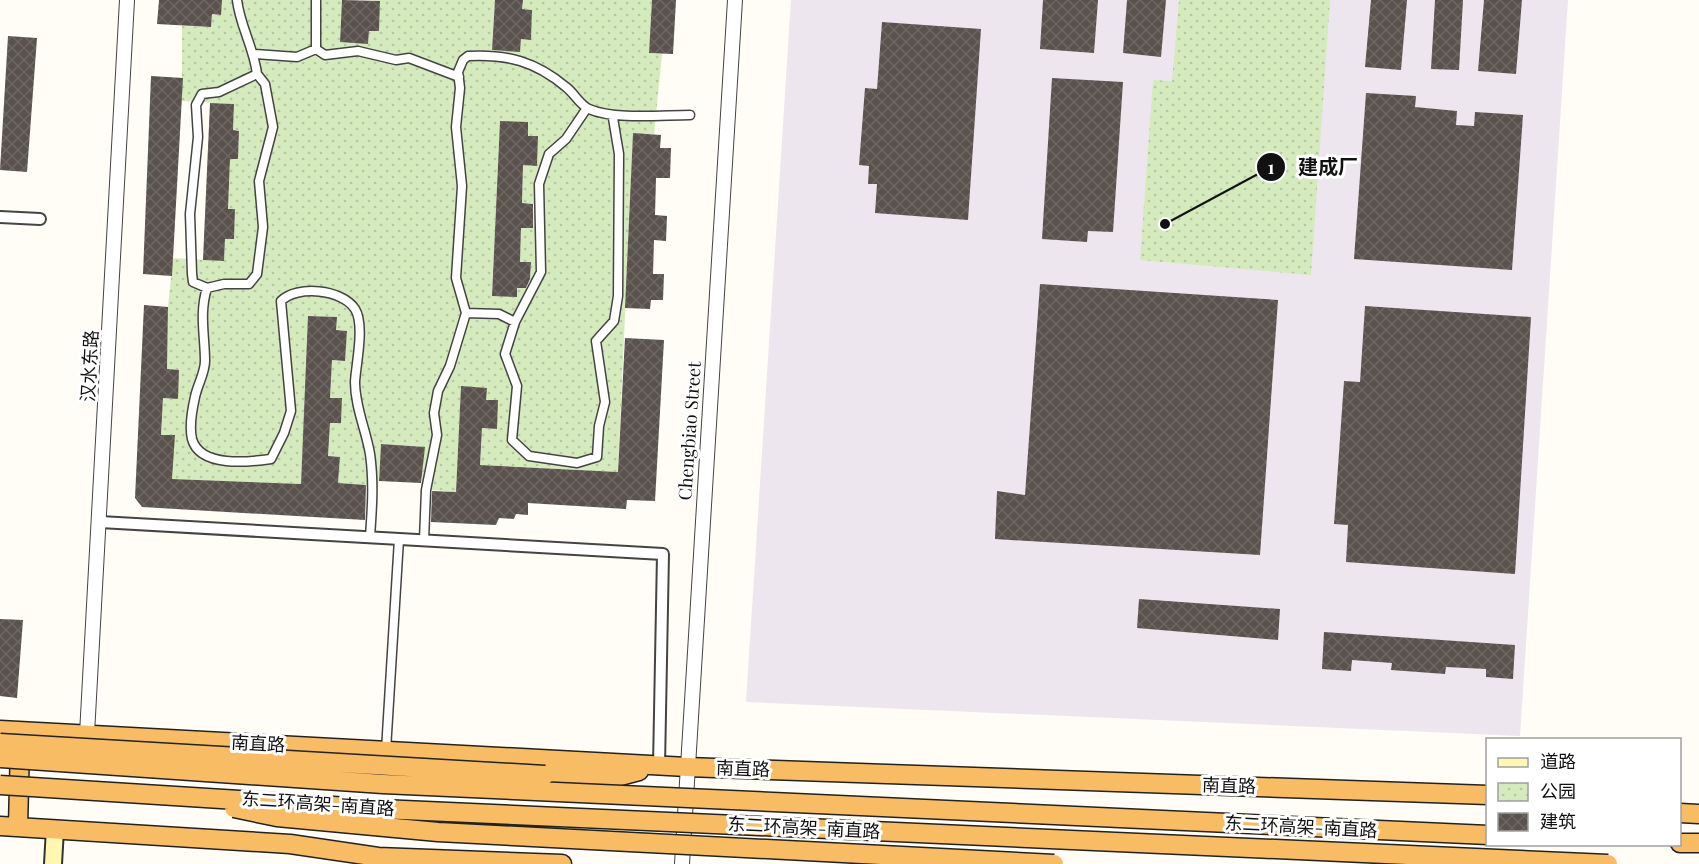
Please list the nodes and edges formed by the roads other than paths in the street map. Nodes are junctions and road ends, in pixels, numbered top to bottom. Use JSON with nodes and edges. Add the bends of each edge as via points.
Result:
{"nodes":[{"id":1,"x":127,"y":0,"type":"edge"},
{"id":2,"x":237,"y":0,"type":"edge"},
{"id":3,"x":316,"y":0,"type":"edge"},
{"id":4,"x":735,"y":0,"type":"edge"},
{"id":5,"x":316,"y":49,"type":"junction"},
{"id":6,"x":255,"y":54,"type":"junction"},
{"id":7,"x":256,"y":74,"type":"junction"},
{"id":8,"x":459,"y":77,"type":"junction"},
{"id":9,"x":587,"y":108,"type":"junction"},
{"id":10,"x":690,"y":115,"type":"dead end"},
{"id":11,"x":613,"y":118,"type":"dead end"},
{"id":12,"x":0,"y":217,"type":"edge"},
{"id":13,"x":40,"y":219,"type":"dead end"},
{"id":14,"x":207,"y":288,"type":"junction"},
{"id":15,"x":466,"y":313,"type":"junction"},
{"id":16,"x":515,"y":322,"type":"junction"},
{"id":17,"x":100,"y":522,"type":"junction"},
{"id":18,"x":370,"y":537,"type":"junction"},
{"id":19,"x":399,"y":538,"type":"junction"},
{"id":20,"x":424,"y":540,"type":"junction"},
{"id":21,"x":0,"y":730,"type":"edge"},
{"id":22,"x":21,"y":731,"type":"junction"},
{"id":23,"x":87,"y":734,"type":"junction"},
{"id":24,"x":0,"y":743,"type":"edge"},
{"id":25,"x":386,"y":751,"type":"junction"},
{"id":26,"x":0,"y":758,"type":"edge"},
{"id":27,"x":658,"y":766,"type":"junction"},
{"id":28,"x":687,"y":767,"type":"junction"},
{"id":29,"x":0,"y":784,"type":"edge"},
{"id":30,"x":162,"y":794,"type":"junction"},
{"id":31,"x":1486,"y":795,"type":"edge"},
{"id":32,"x":1681,"y":813,"type":"edge"},
{"id":33,"x":1699,"y":814,"type":"edge"},
{"id":34,"x":9,"y":827,"type":"edge"},
{"id":35,"x":55,"y":829,"type":"junction"},
{"id":36,"x":1486,"y":835,"type":"edge"},
{"id":37,"x":1681,"y":843,"type":"edge"},
{"id":38,"x":1699,"y":843,"type":"edge"},
{"id":39,"x":53,"y":864,"type":"edge"},
{"id":40,"x":562,"y":864,"type":"edge"},
{"id":41,"x":682,"y":864,"type":"edge"},
{"id":42,"x":1054,"y":864,"type":"edge"},
{"id":43,"x":1608,"y":864,"type":"edge"}],
"edges":[{"from":1,"to":17,"type":"street","name":"汉水东路"},
{"from":2,"to":6,"type":"street","via":[[239,17]]},
{"from":3,"to":5,"type":"street"},
{"from":4,"to":28,"type":"street","name":"Chengbiao Street"},
{"from":5,"to":6,"type":"street","via":[[297,57]]},
{"from":5,"to":8,"type":"street","via":[[325,55],[358,51],[396,60],[409,58]]},
{"from":6,"to":7,"type":"street"},
{"from":7,"to":14,"type":"street","via":[[265,84],[273,127],[259,181],[263,227],[257,274],[249,284]]},
{"from":7,"to":14,"type":"street","via":[[219,92],[202,94],[196,105],[198,137],[190,214],[192,274],[193,282]]},
{"from":8,"to":9,"type":"street","via":[[462,60],[468,57],[510,56],[567,87]]},
{"from":8,"to":15,"type":"street","via":[[456,127],[462,186],[456,278]]},
{"from":9,"to":10,"type":"street","via":[[604,113]]},
{"from":9,"to":16,"type":"street","via":[[566,139],[549,154],[539,184],[541,272]]},
{"from":11,"to":16,"type":"street","via":[[619,154],[618,296],[614,321],[596,341],[605,402],[597,457],[578,463],[529,456],[512,440],[517,386],[505,354]]},
{"from":12,"to":13,"type":"street"},
{"from":14,"to":18,"type":"street","via":[[203,302],[205,361],[190,426],[199,451],[223,461],[248,463],[271,459],[284,434],[291,411],[281,301],[288,294],[310,292],[344,297],[356,310],[359,334],[355,385],[370,452],[373,487]]},
{"from":15,"to":16,"type":"street","via":[[499,314]]},
{"from":15,"to":20,"type":"street","via":[[438,391],[434,413],[437,435],[426,490]]},
{"from":17,"to":18,"type":"street"},
{"from":17,"to":23,"type":"street","name":"汉水东路"},
{"from":18,"to":19,"type":"street"},
{"from":19,"to":20,"type":"street"},
{"from":19,"to":25,"type":"street"},
{"from":20,"to":27,"type":"street","via":[[663,554]]},
{"from":21,"to":22,"type":"highway","name":"南直路"},
{"from":22,"to":23,"type":"highway","name":"南直路"},
{"from":22,"to":34,"type":"highway"},
{"from":23,"to":25,"type":"highway","name":"南直路"},
{"from":24,"to":27,"type":"highway","bridge":true,"via":[[545,775],[620,776]]},
{"from":25,"to":27,"type":"highway","name":"南直路"},
{"from":26,"to":36,"type":"highway","name":"东二环高架-南直路","bridge":true,"via":[[383,784]]},
{"from":27,"to":28,"type":"highway","name":"南直路"},
{"from":28,"to":31,"type":"highway","name":"南直路"},
{"from":28,"to":41,"type":"street","name":"Chengbiao Street"},
{"from":29,"to":30,"type":"highway","name":"东二环高架-南直路","bridge":true},
{"from":30,"to":42,"type":"highway","bridge":true,"via":[[278,817],[438,832]]},
{"from":30,"to":43,"type":"highway","name":"东二环高架-南直路","bridge":true,"via":[[393,809]]},
{"from":32,"to":33,"type":"highway"},
{"from":34,"to":35,"type":"highway"},
{"from":35,"to":39,"type":"main road"},
{"from":35,"to":40,"type":"highway","via":[[290,844],[378,857]]},
{"from":37,"to":38,"type":"highway"}]}
